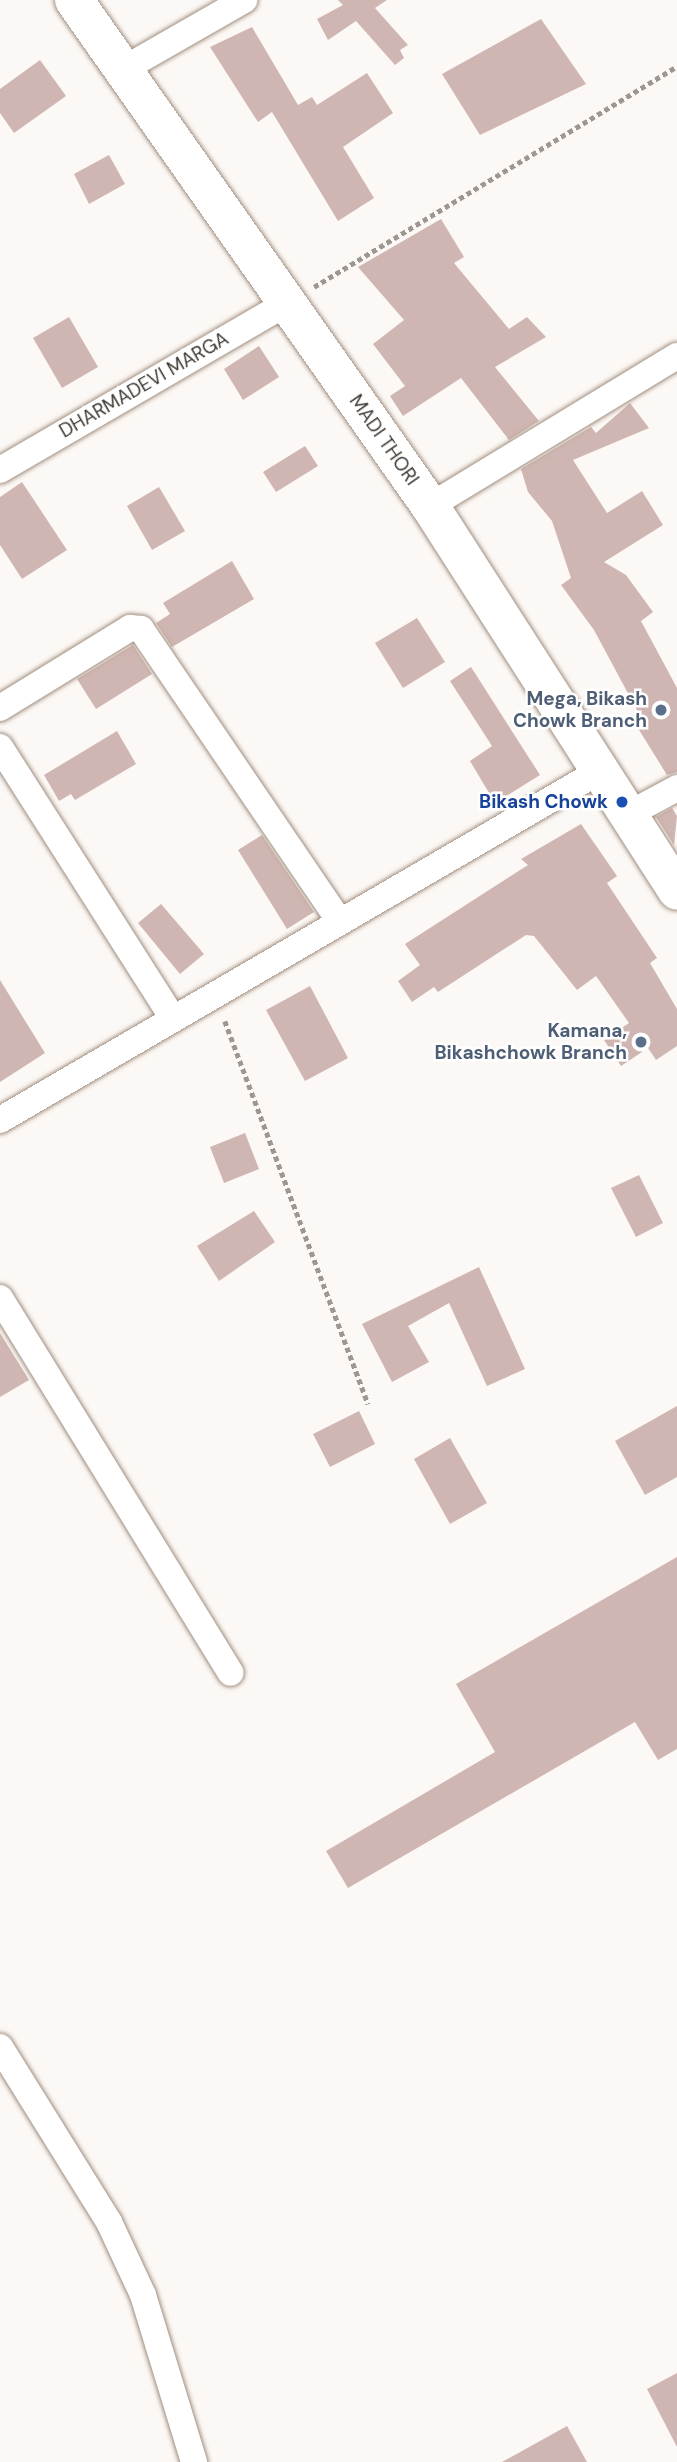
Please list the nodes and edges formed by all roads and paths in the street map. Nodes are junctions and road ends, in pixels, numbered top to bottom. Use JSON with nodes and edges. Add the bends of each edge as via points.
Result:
{"nodes":[{"id":1,"x":74,"y":0,"type":"edge"},
{"id":2,"x":244,"y":0,"type":"edge"},
{"id":3,"x":677,"y":66,"type":"edge"},
{"id":4,"x":122,"y":70,"type":"junction"},
{"id":5,"x":289,"y":302,"type":"junction"},
{"id":6,"x":677,"y":356,"type":"edge"},
{"id":7,"x":0,"y":470,"type":"edge"},
{"id":8,"x":430,"y":506,"type":"junction"},
{"id":9,"x":0,"y":708,"type":"edge"},
{"id":10,"x":0,"y":747,"type":"edge"},
{"id":11,"x":603,"y":769,"type":"junction"},
{"id":12,"x":677,"y":789,"type":"edge"},
{"id":13,"x":629,"y":814,"type":"junction"},
{"id":14,"x":677,"y":891,"type":"edge"},
{"id":15,"x":340,"y":922,"type":"junction"},
{"id":16,"x":215,"y":994,"type":"junction"},
{"id":17,"x":173,"y":1019,"type":"junction"},
{"id":18,"x":0,"y":1120,"type":"edge"},
{"id":19,"x":0,"y":1298,"type":"edge"},
{"id":20,"x":368,"y":1404,"type":"dead end"},
{"id":21,"x":231,"y":1673,"type":"dead end"},
{"id":22,"x":0,"y":2047,"type":"edge"},
{"id":23,"x":194,"y":2462,"type":"edge"}],
"edges":[{"from":1,"to":4,"type":"main road","name":"MADI THORI"},
{"from":2,"to":4,"type":"street"},
{"from":3,"to":5,"type":"path"},
{"from":4,"to":5,"type":"main road","name":"MADI THORI"},
{"from":5,"to":7,"type":"street","name":"DHARMADEVI MARGA"},
{"from":5,"to":8,"type":"main road","name":"MADI THORI"},
{"from":6,"to":8,"type":"street"},
{"from":8,"to":11,"type":"main road","name":"MADI THORI"},
{"from":9,"to":15,"type":"street","via":[[130,628],[141,629]]},
{"from":10,"to":17,"type":"street"},
{"from":11,"to":13,"type":"main road","name":"MADI THORI"},
{"from":11,"to":15,"type":"street"},
{"from":12,"to":13,"type":"street"},
{"from":13,"to":14,"type":"main road","name":"MADI THORI"},
{"from":15,"to":16,"type":"street"},
{"from":16,"to":17,"type":"street"},
{"from":16,"to":20,"type":"path"},
{"from":17,"to":18,"type":"street"},
{"from":19,"to":21,"type":"street"},
{"from":22,"to":23,"type":"street","via":[[109,2222],[143,2295]]}]}
